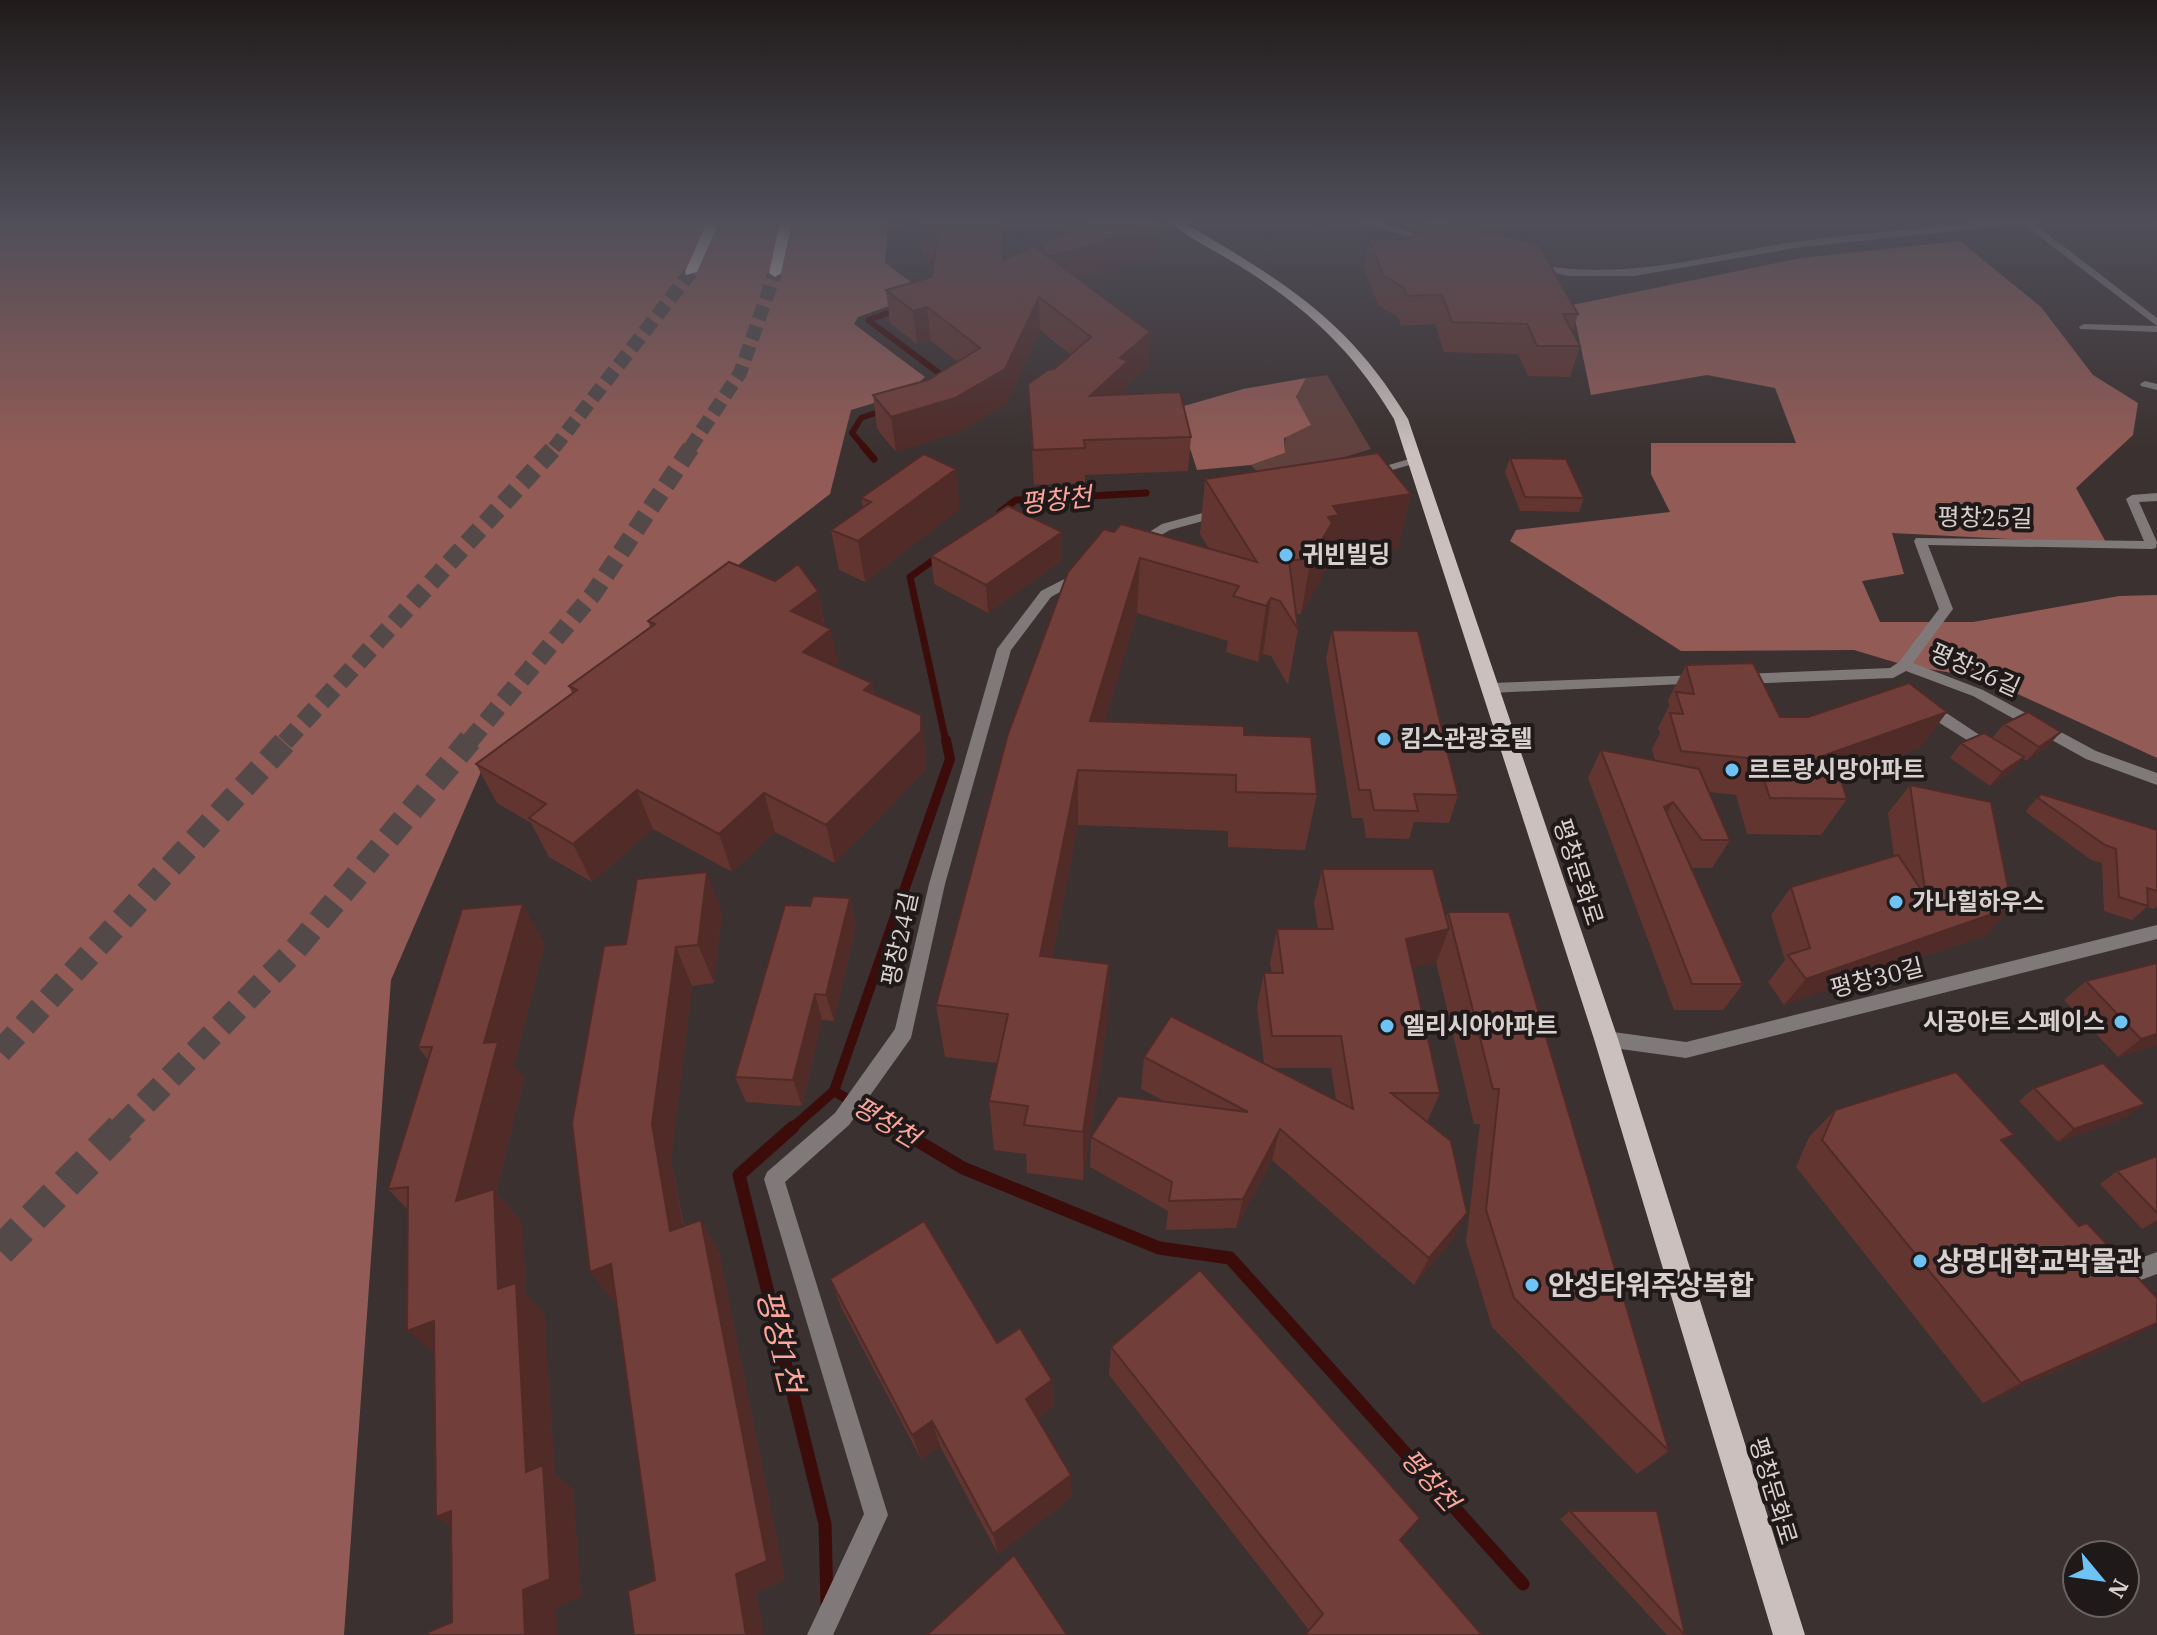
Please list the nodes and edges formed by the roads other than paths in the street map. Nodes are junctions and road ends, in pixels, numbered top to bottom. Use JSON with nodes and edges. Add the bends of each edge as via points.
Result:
{"nodes":[{"id":1,"x":1296,"y":298,"type":"edge"},
{"id":2,"x":2121,"y":298,"type":"edge"},
{"id":3,"x":2157,"y":326,"type":"edge"},
{"id":4,"x":2084,"y":327,"type":"dead end"},
{"id":5,"x":1416,"y":460,"type":"junction"},
{"id":6,"x":1357,"y":476,"type":"edge"},
{"id":7,"x":2157,"y":497,"type":"edge"},
{"id":8,"x":1240,"y":507,"type":"edge"},
{"id":9,"x":1126,"y":550,"type":"edge"},
{"id":10,"x":1100,"y":564,"type":"edge"},
{"id":11,"x":1904,"y":665,"type":"junction"},
{"id":12,"x":1872,"y":674,"type":"junction"},
{"id":13,"x":1729,"y":679,"type":"edge"},
{"id":14,"x":1713,"y":680,"type":"edge"},
{"id":15,"x":1491,"y":688,"type":"junction"},
{"id":16,"x":1891,"y":691,"type":"edge"},
{"id":17,"x":1910,"y":708,"type":"edge"},
{"id":18,"x":2004,"y":756,"type":"edge"},
{"id":19,"x":2157,"y":779,"type":"edge"},
{"id":20,"x":2157,"y":932,"type":"edge"},
{"id":21,"x":1606,"y":1039,"type":"junction"},
{"id":22,"x":2157,"y":1263,"type":"edge"},
{"id":23,"x":2116,"y":1278,"type":"edge"},
{"id":24,"x":820,"y":1635,"type":"edge"},
{"id":25,"x":1789,"y":1635,"type":"edge"}],
"edges":[{"from":1,"to":5,"type":"main road","name":"평창문화로","via":[[1336,329],[1384,387]]},
{"from":2,"to":3,"type":"street"},
{"from":3,"to":4,"type":"street"},
{"from":5,"to":6,"type":"street"},
{"from":5,"to":15,"type":"main road","name":"평창문화로"},
{"from":7,"to":11,"type":"street","name":"평창25길","via":[[2132,499],[2152,545],[1920,541],[1946,609]]},
{"from":8,"to":9,"type":"street","via":[[1166,527]]},
{"from":10,"to":24,"type":"street","name":"평창24길","via":[[1046,594],[1004,649],[937,884],[904,1032],[842,1119],[774,1179],[876,1515]]},
{"from":11,"to":12,"type":"street","via":[[1893,673]]},
{"from":11,"to":19,"type":"street","name":"평창26길","via":[[1978,693],[2091,755]]},
{"from":12,"to":13,"type":"street"},
{"from":12,"to":16,"type":"street"},
{"from":14,"to":15,"type":"street"},
{"from":15,"to":21,"type":"main road","name":"평창문화로"},
{"from":17,"to":18,"type":"street","via":[[1943,718]]},
{"from":20,"to":21,"type":"street","name":"평창30길","via":[[1686,1050]]},
{"from":21,"to":25,"type":"main road","name":"평창문화로"},
{"from":22,"to":23,"type":"street"}]}
